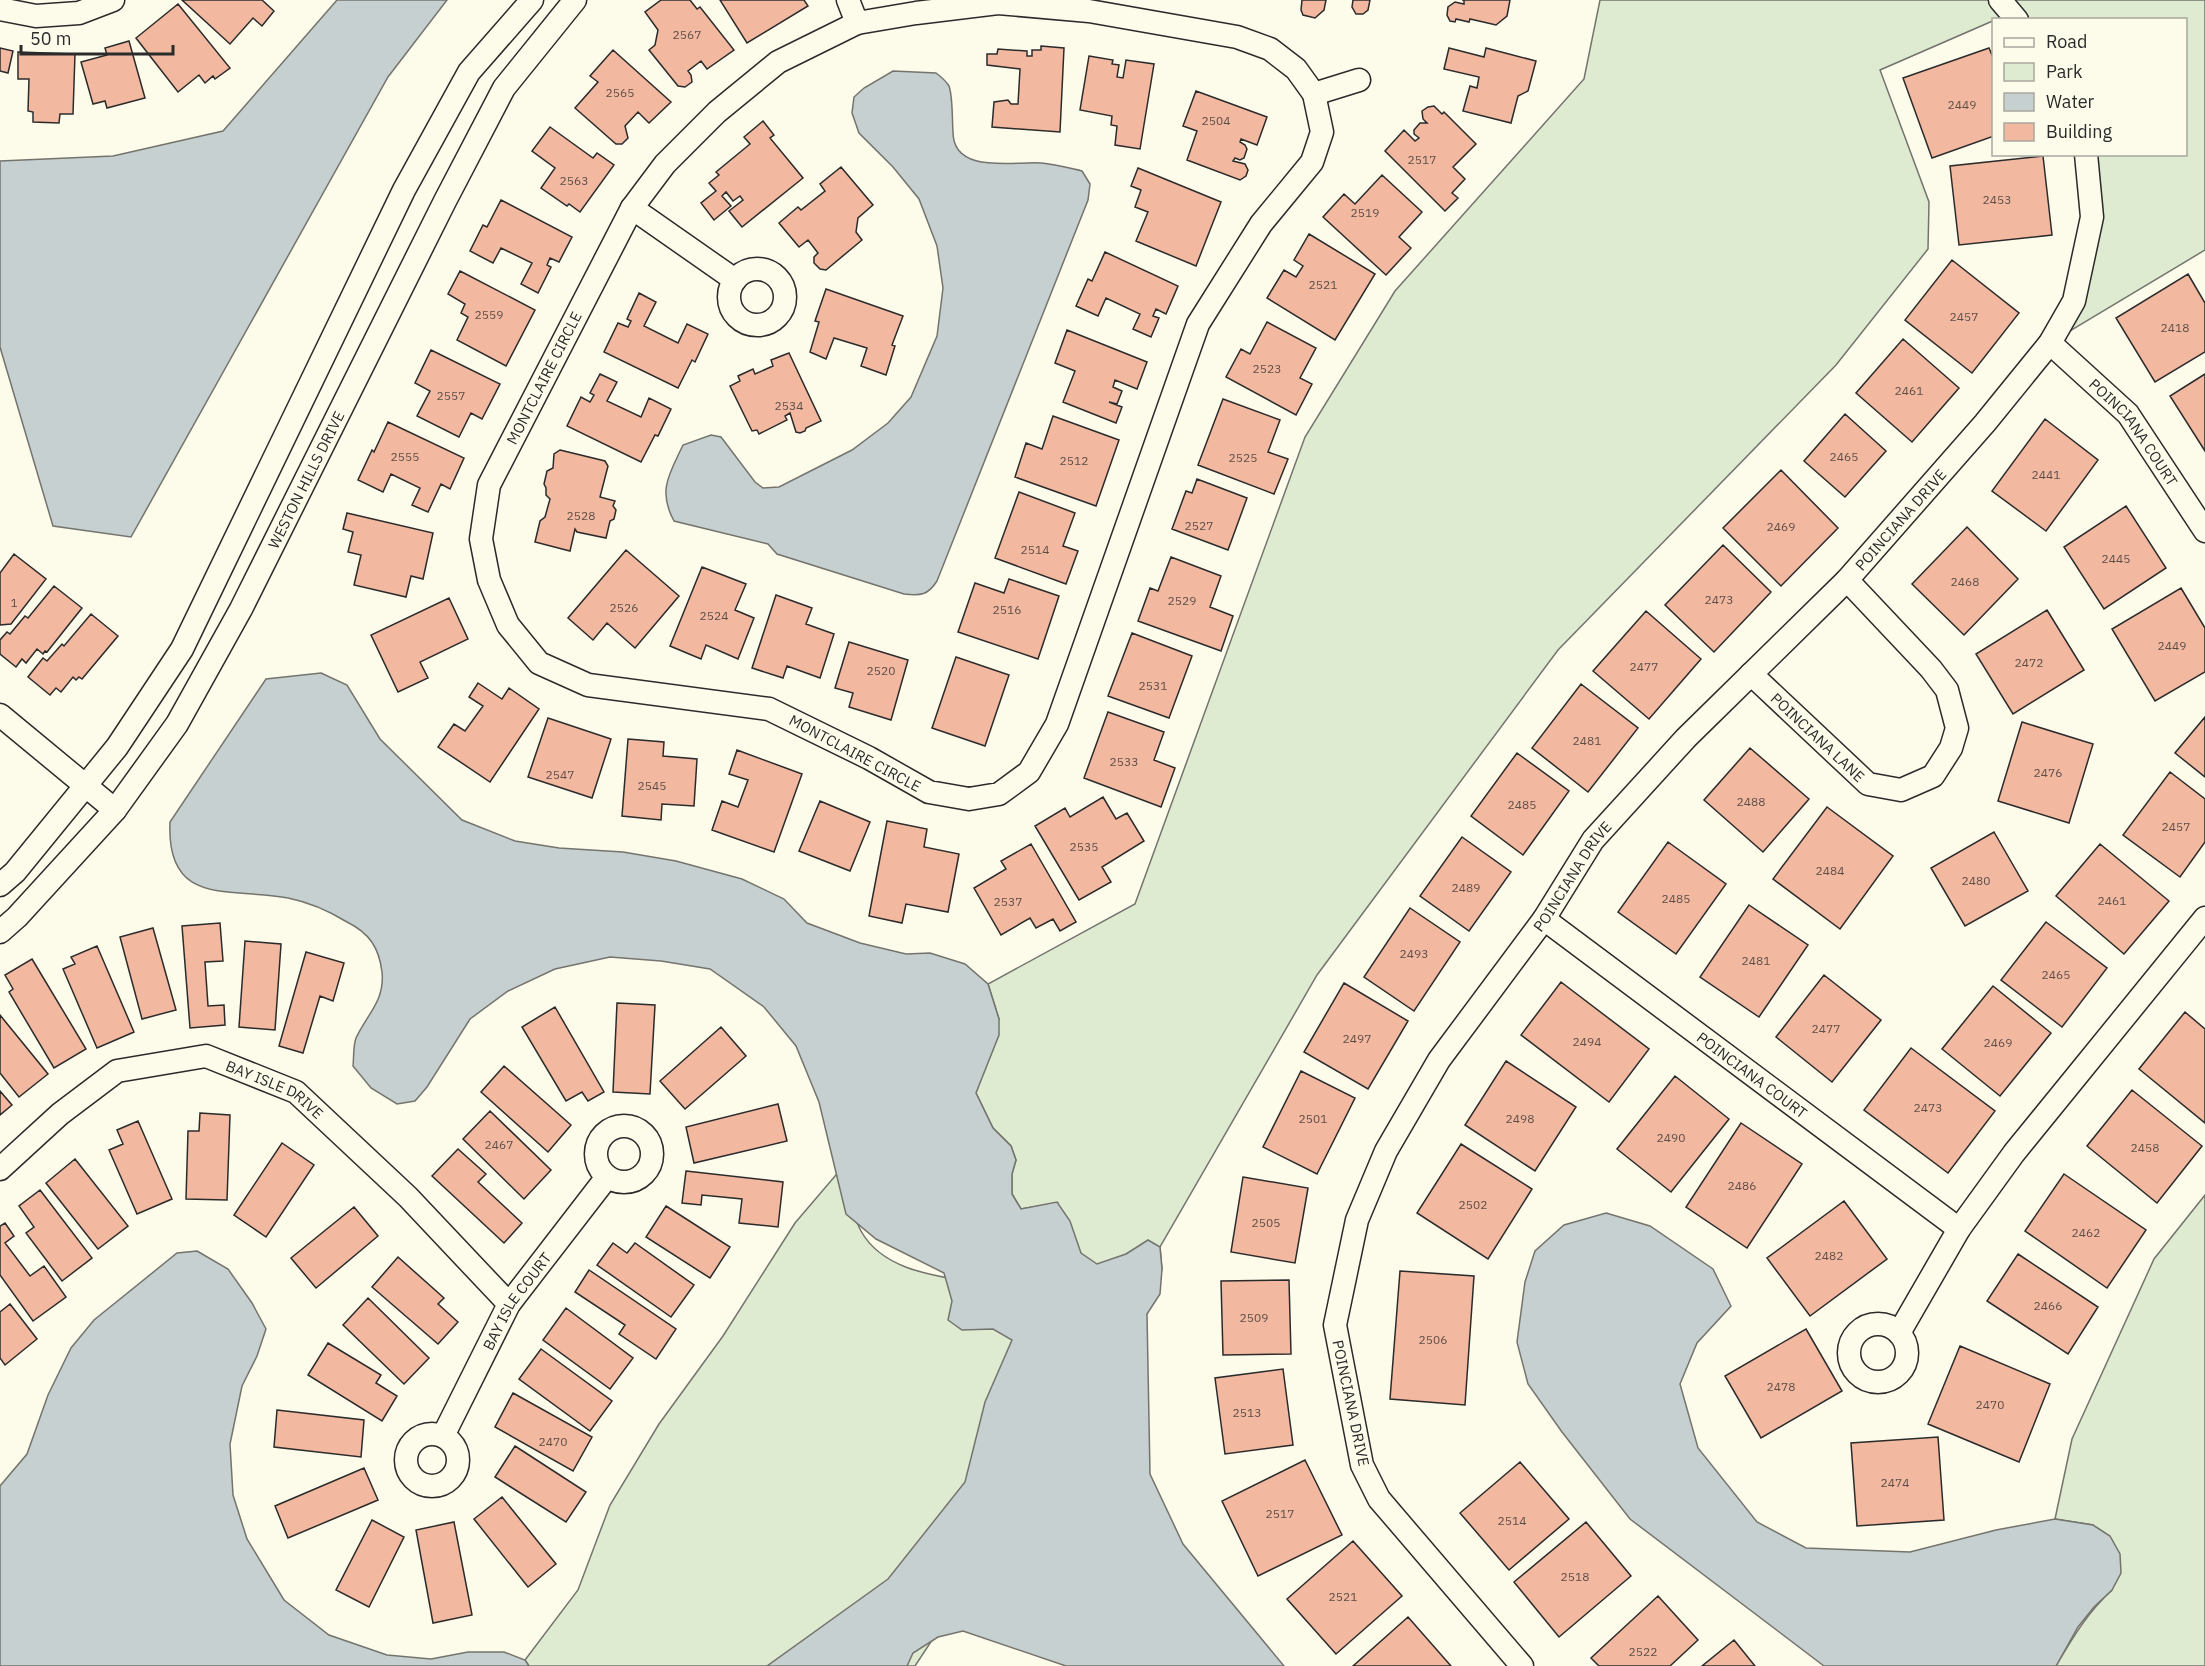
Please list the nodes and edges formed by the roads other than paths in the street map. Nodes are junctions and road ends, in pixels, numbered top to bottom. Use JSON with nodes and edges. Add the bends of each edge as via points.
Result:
{"nodes":[{"id":1,"x":114,"y":0,"type":"edge"},
{"id":2,"x":532,"y":0,"type":"edge"},
{"id":3,"x":575,"y":0,"type":"edge"},
{"id":4,"x":849,"y":0,"type":"edge"},
{"id":5,"x":2000,"y":0,"type":"edge"},
{"id":6,"x":0,"y":9,"type":"edge"},
{"id":7,"x":2015,"y":18,"type":"edge"},
{"id":8,"x":857,"y":23,"type":"junction"},
{"id":9,"x":1359,"y":80,"type":"dead end"},
{"id":10,"x":1314,"y":94,"type":"junction"},
{"id":11,"x":2086,"y":156,"type":"edge"},
{"id":12,"x":632,"y":208,"type":"junction"},
{"id":13,"x":735,"y":280,"type":"dead end"},
{"id":14,"x":2050,"y":343,"type":"junction"},
{"id":15,"x":2205,"y":531,"type":"edge"},
{"id":16,"x":1847,"y":580,"type":"junction"},
{"id":17,"x":1751,"y":674,"type":"junction"},
{"id":18,"x":0,"y":715,"type":"edge"},
{"id":19,"x":87,"y":784,"type":"junction"},
{"id":20,"x":115,"y":810,"type":"junction"},
{"id":21,"x":0,"y":885,"type":"edge"},
{"id":22,"x":2205,"y":918,"type":"edge"},
{"id":23,"x":1544,"y":919,"type":"junction"},
{"id":24,"x":0,"y":932,"type":"edge"},
{"id":25,"x":0,"y":1169,"type":"edge"},
{"id":26,"x":607,"y":1178,"type":"dead end"},
{"id":27,"x":1959,"y":1229,"type":"junction"},
{"id":28,"x":509,"y":1304,"type":"junction"},
{"id":29,"x":1899,"y":1333,"type":"dead end"},
{"id":30,"x":443,"y":1436,"type":"dead end"},
{"id":31,"x":1522,"y":1666,"type":"edge"}],
"edges":[{"from":1,"to":6,"type":"street","via":[[79,13],[36,16]]},
{"from":2,"to":19,"type":"street","via":[[469,72],[404,190],[182,649],[117,747]]},
{"from":3,"to":20,"type":"street","name":"WESTON HILLS DRIVE","via":[[504,88],[241,609],[177,724]]},
{"from":4,"to":8,"type":"street"},
{"from":5,"to":7,"type":"street"},
{"from":8,"to":10,"type":"street","name":"MONTCLAIRE CIRCLE","via":[[998,3],[1089,11],[1237,37],[1270,49],[1296,69]]},
{"from":8,"to":12,"type":"street","name":"MONTCLAIRE CIRCLE","via":[[778,62],[717,112],[665,164]]},
{"from":9,"to":10,"type":"street"},
{"from":10,"to":12,"type":"street","name":"MONTCLAIRE CIRCLE","via":[[1322,132],[1312,162],[1261,224],[1198,324],[1057,724],[1029,772],[999,794],[969,799],[929,792],[769,709],[588,686],[539,663],[508,625],[489,580],[481,539],[489,485]]},
{"from":11,"to":14,"type":"street","name":"POINCIANA DRIVE","via":[[2092,218],[2074,301]]},
{"from":12,"to":13,"type":"street"},
{"from":14,"to":15,"type":"street","name":"POINCIANA COURT","via":[[2128,414]]},
{"from":14,"to":16,"type":"street","name":"POINCIANA DRIVE"},
{"from":16,"to":17,"type":"street","name":"POINCIANA DRIVE"},
{"from":16,"to":17,"type":"street","name":"POINCIANA LANE","via":[[1947,690],[1957,728],[1951,748],[1933,776],[1900,790],[1868,784]]},
{"from":17,"to":23,"type":"street","name":"POINCIANA DRIVE","via":[[1593,840]]},
{"from":18,"to":19,"type":"street"},
{"from":19,"to":20,"type":"street"},
{"from":19,"to":21,"type":"street"},
{"from":20,"to":24,"type":"street","name":"WESTON HILLS DRIVE"},
{"from":22,"to":27,"type":"street","via":[[2014,1153]]},
{"from":23,"to":27,"type":"street","name":"POINCIANA COURT"},
{"from":23,"to":31,"type":"street","name":"POINCIANA DRIVE","via":[[1439,1060],[1386,1151],[1357,1220],[1335,1325],[1362,1465],[1379,1499]]},
{"from":25,"to":28,"type":"street","name":"BAY ISLE DRIVE","via":[[60,1114],[117,1071],[206,1056],[296,1092],[408,1197]]},
{"from":26,"to":28,"type":"street","name":"BAY ISLE COURT"},
{"from":27,"to":29,"type":"street"},
{"from":28,"to":30,"type":"street","name":"BAY ISLE COURT"}]}
